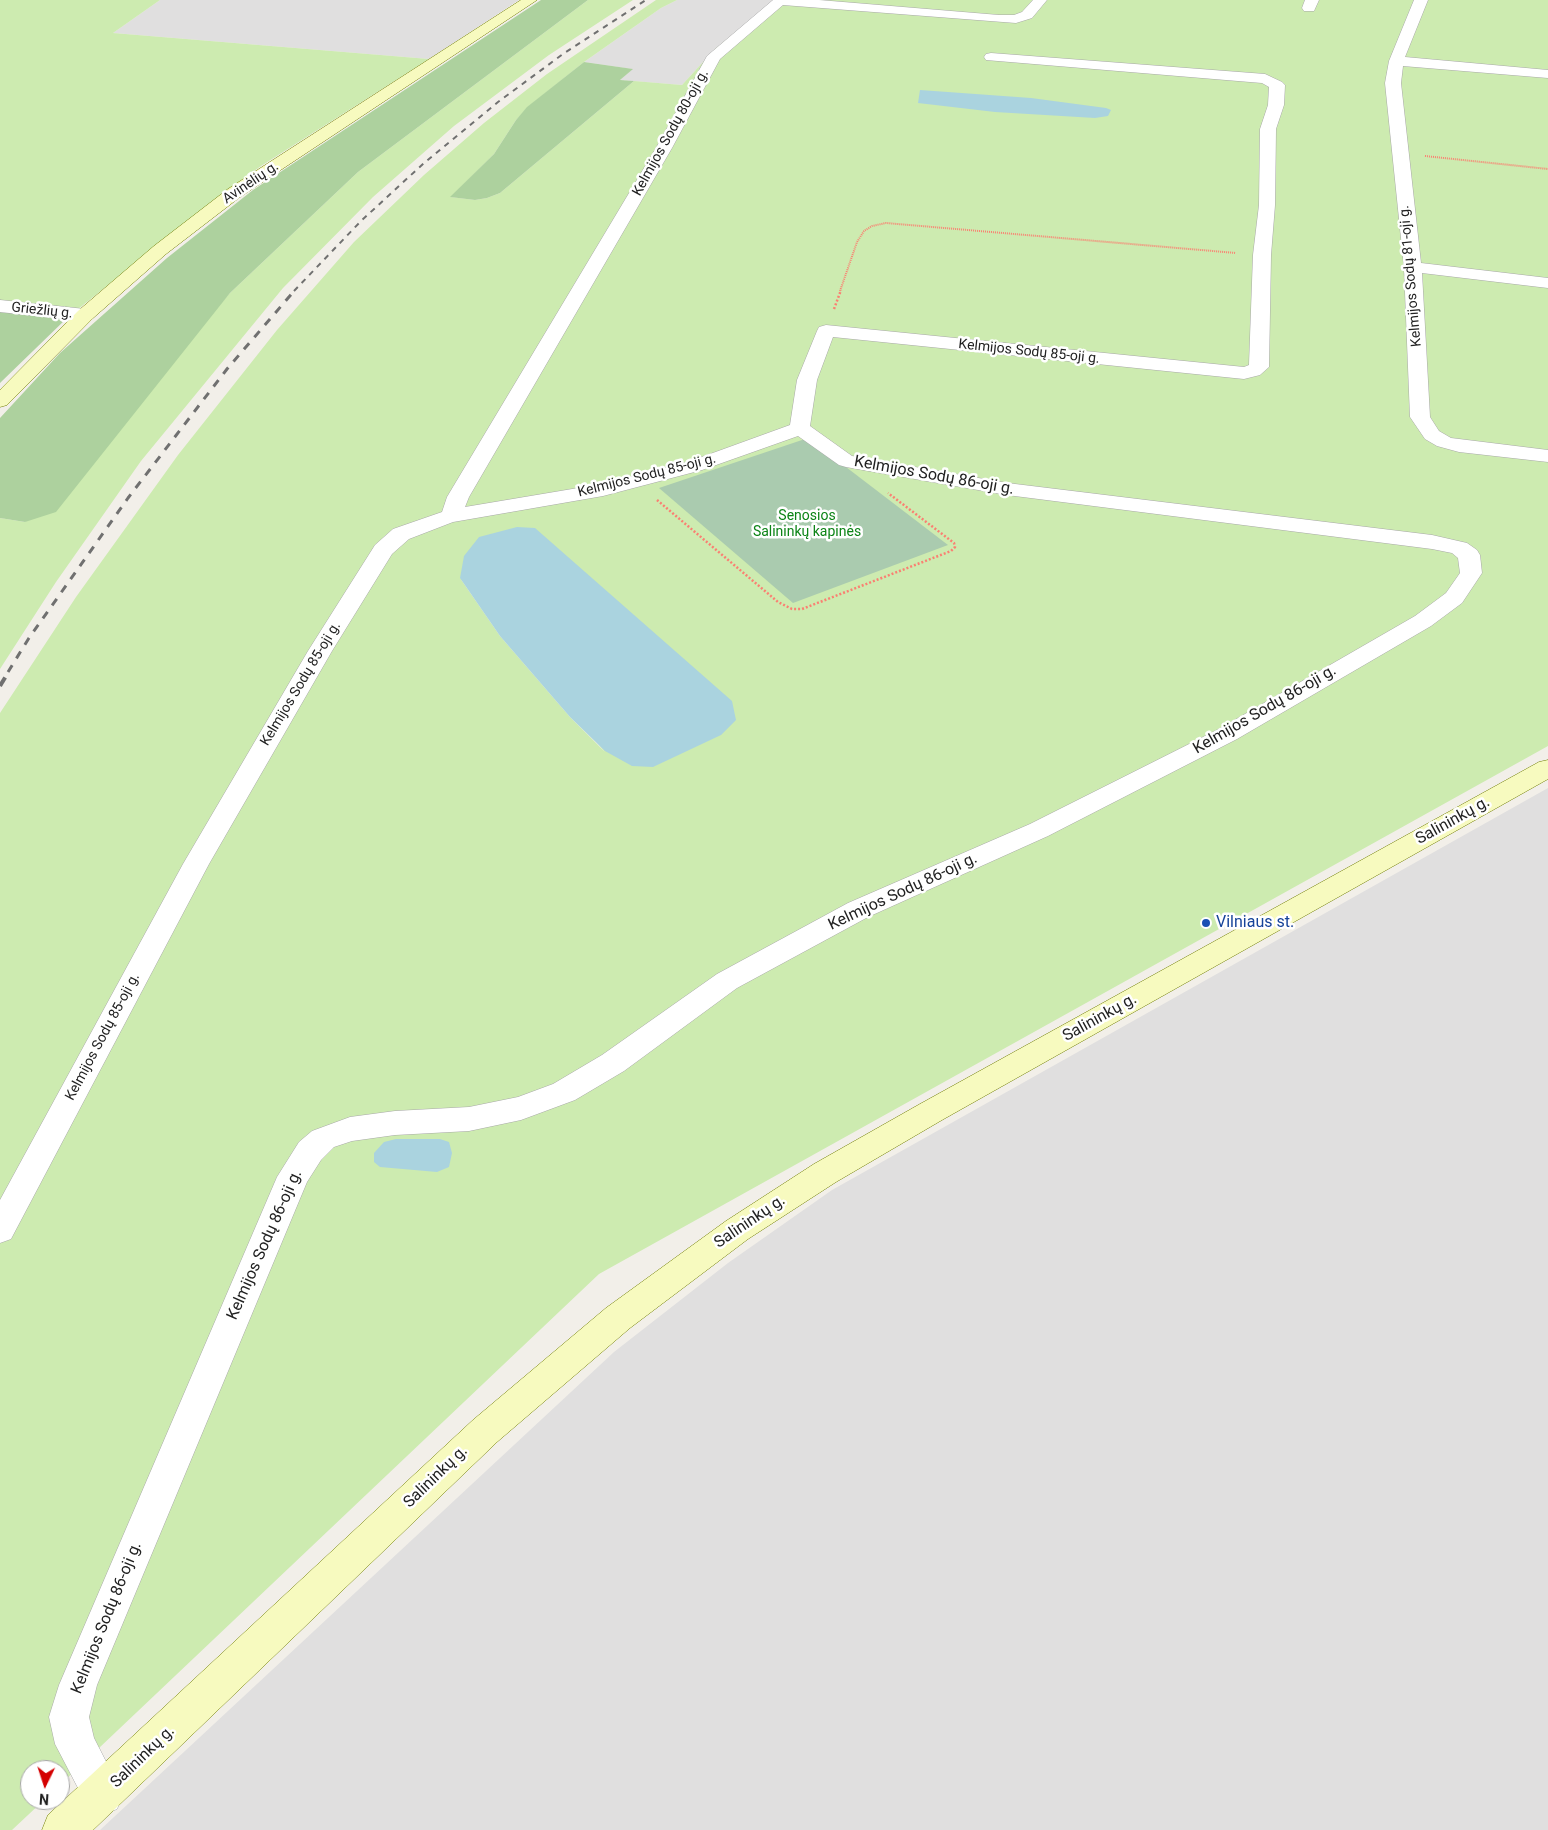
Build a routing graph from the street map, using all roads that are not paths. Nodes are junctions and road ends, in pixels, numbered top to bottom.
1 (530, 0) edge
2 (1040, 0) edge
3 (1421, 0) edge
4 (781, 1) edge
5 (991, 57) dead end
6 (1396, 61) junction
7 (1548, 74) edge
8 (1413, 267) junction
9 (1548, 283) edge
10 (0, 306) edge
11 (84, 315) junction
12 (0, 401) edge
13 (800, 428) junction
14 (1548, 456) edge
15 (451, 516) junction
16 (1548, 768) edge
17 (0, 1230) edge
18 (103, 1794) junction
19 (64, 1830) edge

1 - 11 main road, Avinėlių g.
2 - 4 street, Kelmijos Sodų 80-oji g.
3 - 6 street, Kelmijos Sodų 81-oji g.
4 - 15 street, Kelmijos Sodų 80-oji g.
5 - 13 street, Kelmijos Sodų 85-oji g.
6 - 7 street
6 - 8 street, Kelmijos Sodų 81-oji g.
8 - 9 street
8 - 14 street, Kelmijos Sodų 81-oji g.
10 - 11 street, Griežlių g.
11 - 12 main road, Avinėlių g.
13 - 15 street, Kelmijos Sodų 85-oji g.
13 - 18 street, Kelmijos Sodų 86-oji g.
15 - 17 street, Kelmijos Sodų 85-oji g.
16 - 18 main road, Salininkų g.
18 - 19 main road, Salininkų g.

